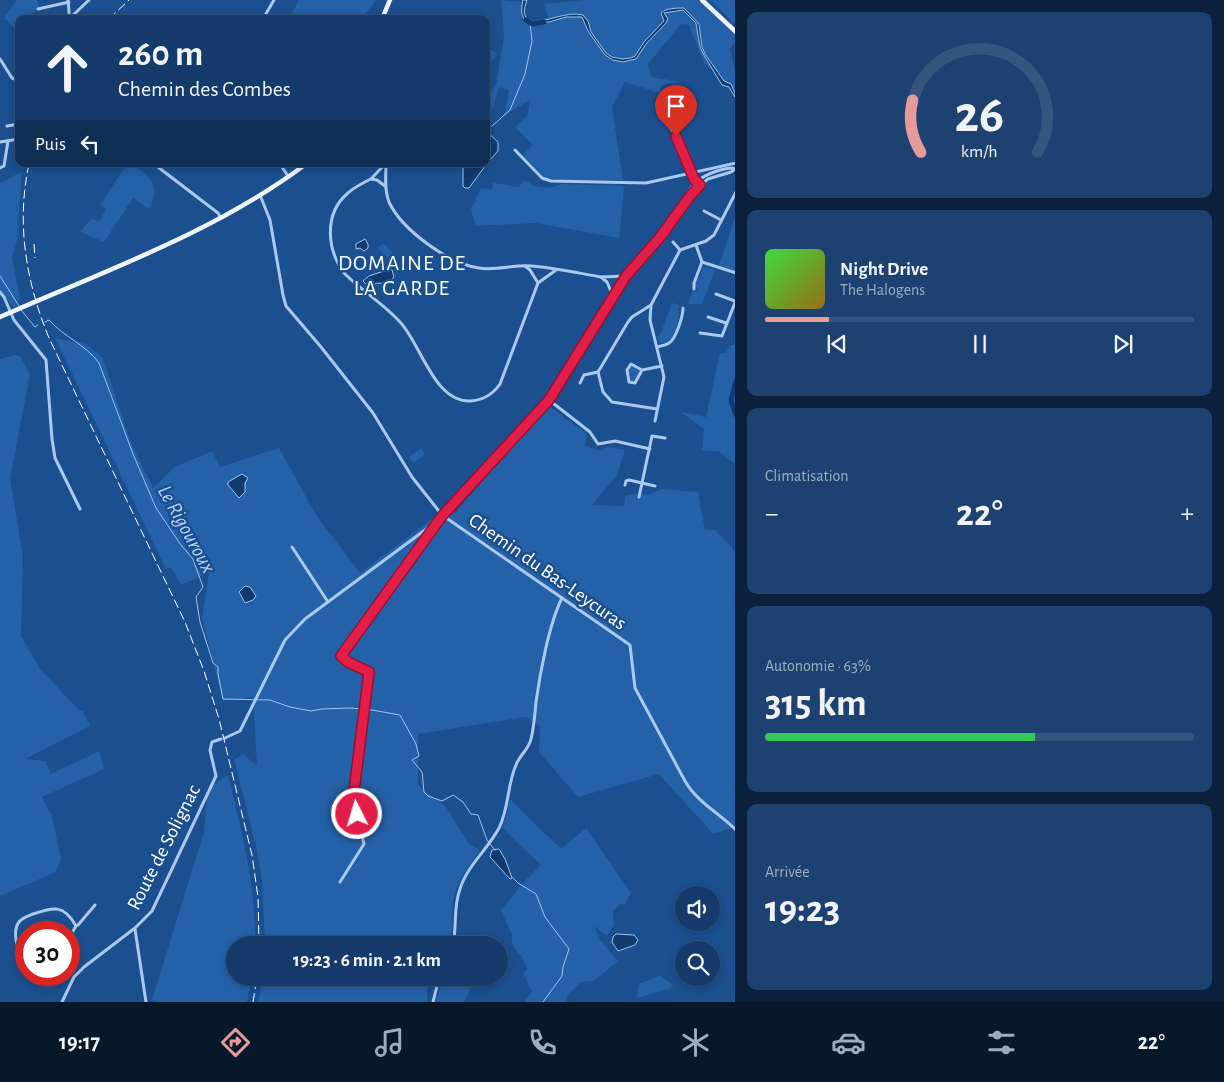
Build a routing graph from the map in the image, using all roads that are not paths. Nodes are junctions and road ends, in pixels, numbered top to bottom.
1 (90, 0) edge
2 (274, 0) edge
3 (390, 0) edge
4 (704, 0) edge
5 (68, 1) edge
6 (38, 9) dead end
7 (69, 15) edge
8 (73, 15) edge
9 (265, 15) edge
10 (384, 15) edge
11 (735, 29) edge
12 (735, 32) edge
13 (0, 59) edge
14 (15, 79) edge
15 (660, 116) dead end
16 (15, 125) edge
17 (8, 126) dead end
18 (15, 140) edge
19 (8, 141) junction
20 (0, 142) edge
21 (515, 150) dead end
22 (735, 163) edge
23 (158, 167) edge
24 (282, 167) edge
25 (302, 167) edge
26 (382, 167) edge
27 (385, 167) edge
28 (0, 168) edge
29 (735, 170) edge
30 (692, 173) junction
31 (288, 177) junction
32 (371, 179) junction
33 (696, 181) junction
34 (700, 185) junction
35 (385, 188) junction
36 (735, 192) edge
37 (260, 194) junction
38 (704, 211) dead end
39 (677, 213) junction
40 (222, 218) junction
41 (722, 220) junction
42 (673, 242) dead end
43 (696, 245) junction
44 (680, 250) junction
45 (702, 262) junction
46 (524, 266) junction
47 (556, 270) junction
48 (735, 273) edge
49 (626, 276) junction
50 (600, 277) junction
51 (538, 283) junction
52 (694, 289) dead end
53 (0, 292) edge
54 (716, 294) dead end
55 (613, 297) junction
56 (735, 301) edge
57 (652, 305) junction
58 (683, 308) dead end
59 (11, 312) junction
60 (0, 317) edge
61 (708, 317) dead end
62 (726, 323) junction
63 (700, 333) dead end
64 (657, 347) junction
65 (662, 366) junction
66 (642, 370) junction
67 (598, 372) junction
68 (580, 383) dead end
69 (549, 400) junction
70 (657, 410) junction
71 (655, 421) dead end
72 (665, 438) dead end
73 (650, 449) junction
74 (642, 483) junction
75 (625, 485) dead end
76 (655, 486) dead end
77 (640, 497) dead end
78 (80, 509) dead end
79 (442, 516) junction
80 (292, 547) dead end
81 (562, 598) junction
82 (328, 602) junction
83 (735, 830) edge
84 (340, 882) dead end
85 (95, 905) dead end
86 (20, 921) edge
87 (74, 921) edge
88 (80, 923) edge
89 (135, 928) junction
90 (455, 936) edge
91 (80, 971) edge
92 (70, 986) edge
93 (437, 986) edge
94 (62, 1002) edge
95 (146, 1002) edge
96 (433, 1002) edge

1 - 8 street
2 - 9 street
3 - 10 main road
4 - 11 main road
4 - 12 main road
5 - 6 street
5 - 7 street
13 - 14 street
15 - 30 street
16 - 17 street
18 - 19 street
19 - 20 street
19 - 28 street
21 - 30 street
22 - 30 street
23 - 40 street
24 - 31 street
25 - 31 main road
26 - 32 street
27 - 35 street
29 - 33 street
29 - 34 street
30 - 33 street
31 - 37 main road
32 - 35 street
32 - 51 street
33 - 34 street
33 - 39 street
34 - 39 street
35 - 46 street
36 - 41 street
37 - 40 main road
37 - 79 street, Chemin du Bas-Leycuras
38 - 41 street
39 - 49 street
40 - 59 main road
41 - 43 street
42 - 44 street
43 - 44 street
43 - 45 street
44 - 57 street
45 - 48 street
45 - 52 street
46 - 47 street
46 - 51 street
47 - 50 street
47 - 51 street
49 - 50 street
49 - 55 street
50 - 55 street
53 - 59 street
54 - 56 street
55 - 69 street
56 - 62 street
57 - 64 street
57 - 67 street
58 - 64 street
59 - 60 main road
59 - 78 street
61 - 62 street
62 - 63 street
64 - 65 street
65 - 66 street
65 - 70 street
66 - 66 street
67 - 68 street
67 - 70 street
69 - 73 street
69 - 79 street
70 - 71 street
72 - 73 street
73 - 74 street
74 - 75 street
74 - 76 street
74 - 77 street
79 - 81 street, Chemin du Bas-Leycuras
79 - 82 street
79 - 84 street
80 - 82 street
81 - 83 street, Chemin du Bas-Leycuras
81 - 90 street
82 - 89 street, Route de Solignac
85 - 88 street
86 - 87 street
89 - 91 street, Route de Solignac
89 - 95 street
92 - 94 street, Route de Solignac
93 - 96 street

